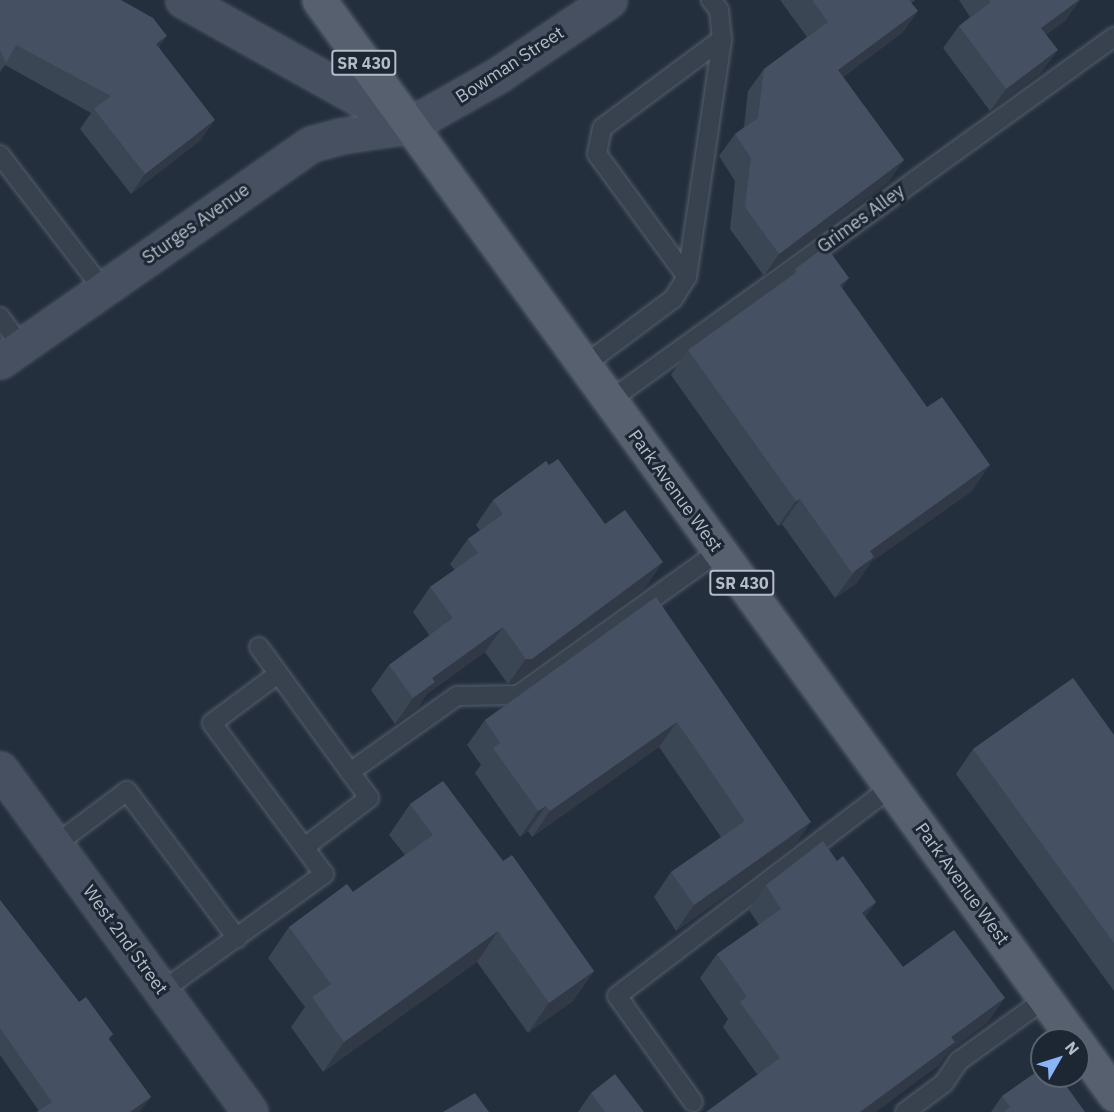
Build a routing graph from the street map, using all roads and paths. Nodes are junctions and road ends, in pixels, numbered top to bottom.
1 (183, 0) edge
2 (319, 0) edge
3 (609, 0) edge
4 (711, 0) edge
5 (1114, 37) edge
6 (722, 39) junction
7 (408, 126) junction
8 (0, 155) edge
9 (687, 277) junction
10 (103, 289) junction
11 (0, 317) edge
12 (11, 354) edge
13 (583, 366) junction
14 (609, 400) junction
15 (719, 551) junction
16 (259, 647) dead end
17 (278, 674) junction
18 (0, 769) edge
19 (350, 772) junction
20 (891, 788) junction
21 (55, 844) junction
22 (305, 847) junction
23 (237, 938) junction
24 (162, 991) junction
25 (1045, 999) junction
26 (1066, 1028) edge
27 (1090, 1059) edge
28 (1113, 1088) edge
29 (693, 1102) dead end
30 (250, 1112) edge
31 (905, 1112) edge

1 - 7 street
2 - 7 main road, Park Avenue West / SR 430
3 - 7 street, Bowman Street
4 - 6 lane
5 - 14 lane, Grimes Alley
6 - 9 lane
6 - 9 lane
7 - 10 street, Sturges Avenue
7 - 13 main road, Park Avenue West / SR 430
8 - 10 lane
9 - 13 lane
10 - 12 street, Sturges Avenue
11 - 12 lane
13 - 14 main road, Park Avenue West / SR 430
14 - 15 main road, Park Avenue West / SR 430
15 - 19 lane
15 - 20 main road, Park Avenue West / SR 430
16 - 17 lane
17 - 19 lane
17 - 22 lane
18 - 21 street, West 2nd Street
19 - 22 lane
20 - 25 main road, Park Avenue West / SR 430
20 - 29 lane
21 - 23 lane
21 - 24 street, West 2nd Street
22 - 23 lane
23 - 24 lane
24 - 30 street, West 2nd Street
25 - 26 main road, Park Avenue West / SR 430
25 - 31 lane
27 - 28 main road

